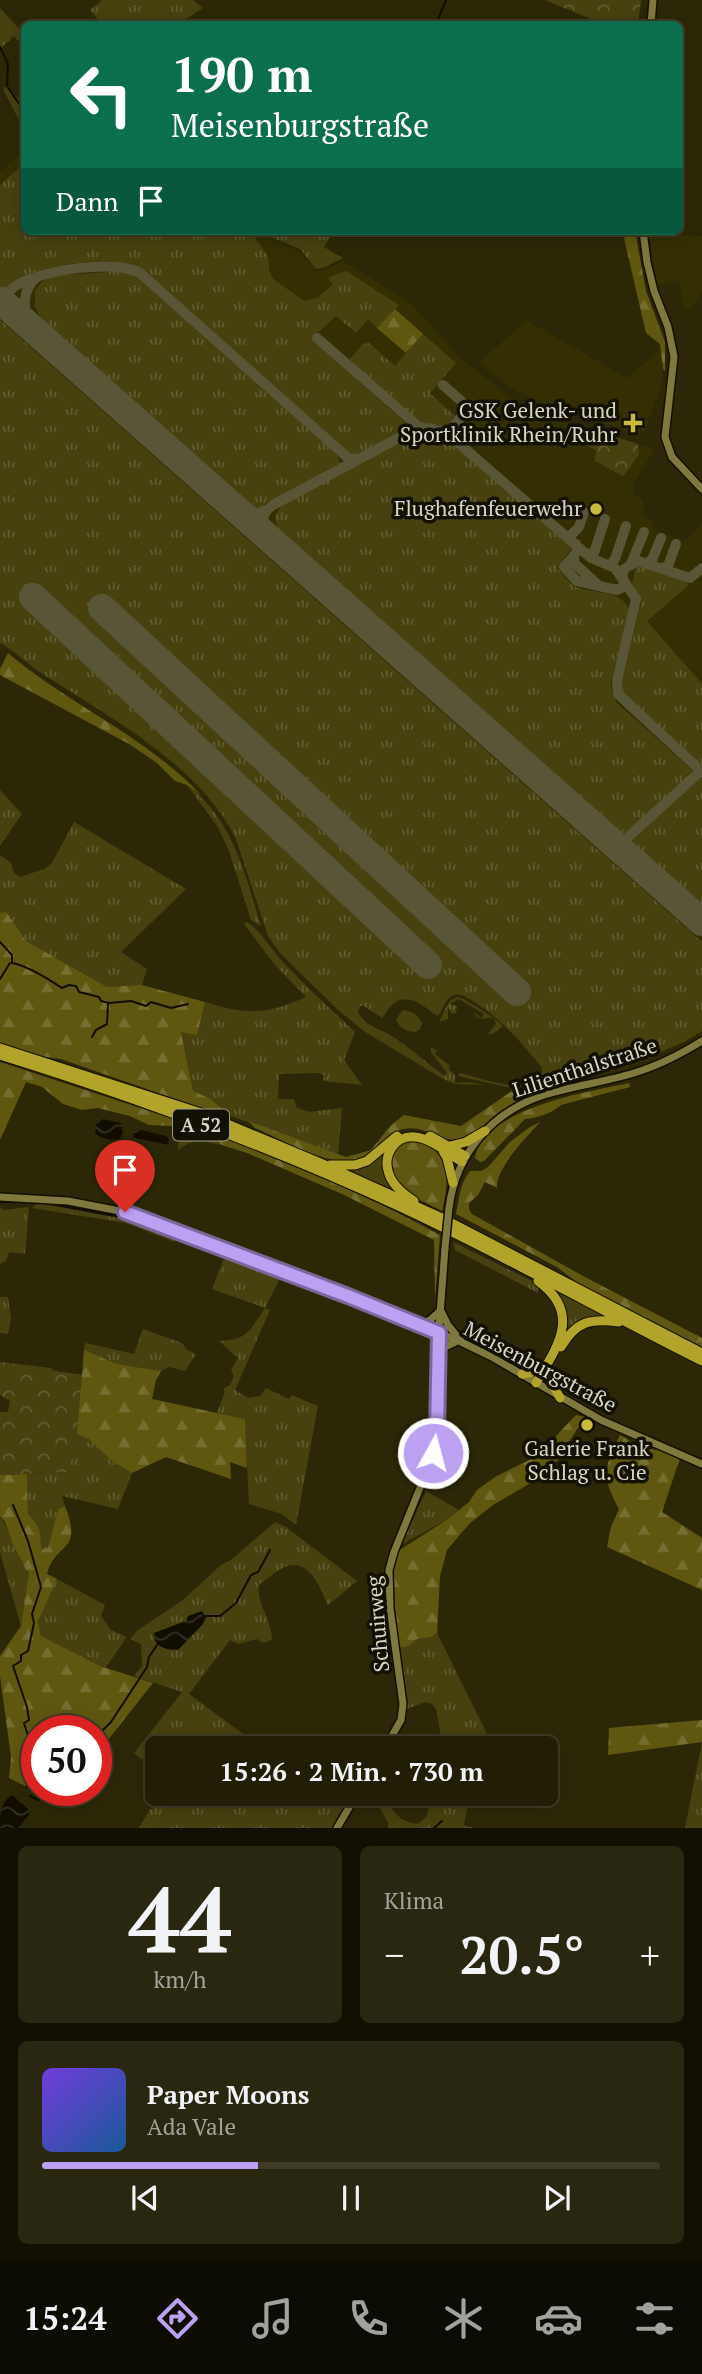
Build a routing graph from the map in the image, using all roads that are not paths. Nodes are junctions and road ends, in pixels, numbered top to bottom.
1 (653, 0) edge
2 (651, 21) edge
3 (644, 235) edge
4 (702, 489) edge
5 (702, 1041) edge
6 (0, 1048) edge
7 (0, 1055) edge
8 (485, 1130) junction
9 (446, 1148) junction
10 (464, 1159) junction
11 (325, 1165) junction
12 (453, 1183) junction
13 (0, 1197) edge
14 (440, 1217) junction
15 (514, 1264) junction
16 (440, 1310) junction
17 (625, 1322) junction
18 (420, 1324) junction
19 (439, 1333) junction
20 (459, 1341) junction
21 (702, 1353) edge
22 (437, 1354) junction
23 (702, 1361) edge
24 (547, 1368) junction
25 (522, 1374) junction
26 (538, 1384) junction
27 (560, 1398) junction
28 (702, 1464) edge
29 (392, 1736) edge
30 (350, 1806) edge
31 (337, 1828) edge

1 - 2 main road
3 - 4 main road
5 - 8 main road, Lilienthalstraße
6 - 11 highway, A 52
7 - 15 highway, A 52
8 - 9 highway
8 - 10 main road, Lilienthalstraße
9 - 10 highway
9 - 11 highway
9 - 12 highway
9 - 14 highway
10 - 12 main road, Lilienthalstraße
11 - 14 highway, A 52
12 - 16 main road, Lilienthalstraße, bridge
13 - 18 main road, Meisenburgstraße
14 - 21 highway, A 52
15 - 17 highway, A 52
15 - 24 highway
16 - 18 main road
16 - 19 main road, Lilienthalstraße
16 - 20 main road
17 - 23 highway, A 52
17 - 24 highway
18 - 19 main road, Meisenburgstraße
19 - 20 main road, Meisenburgstraße
19 - 22 main road, Schuirweg
20 - 22 main road
20 - 25 main road, Meisenburgstraße
22 - 29 main road, Schuirweg
24 - 25 highway
24 - 26 highway
24 - 27 highway
25 - 26 main road, Meisenburgstraße
26 - 27 main road, Meisenburgstraße
27 - 28 main road, Meisenburgstraße
30 - 31 main road

